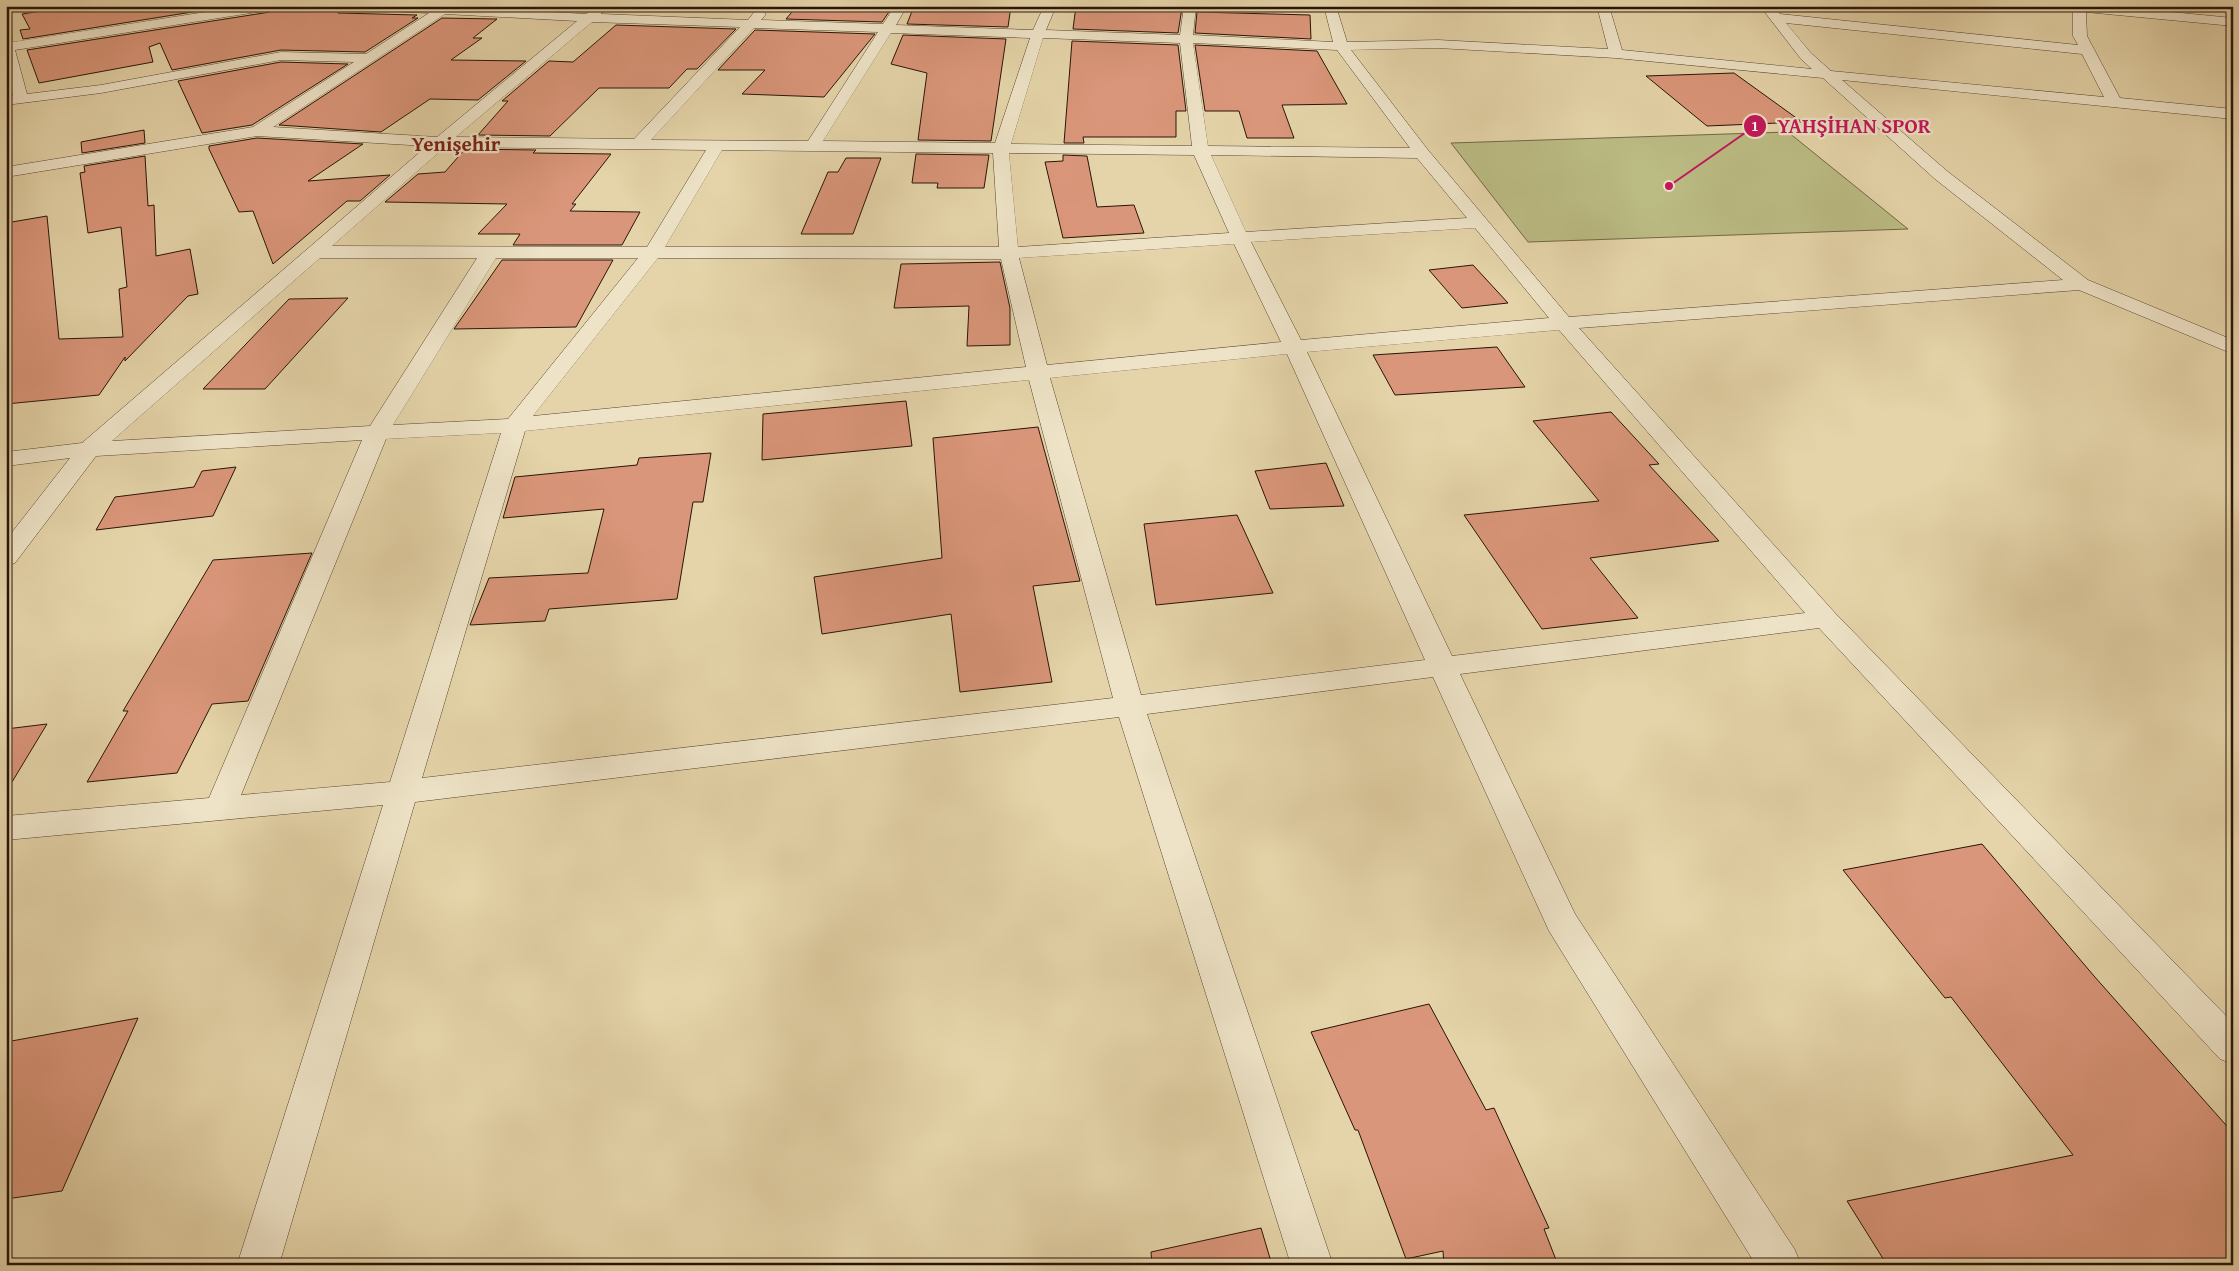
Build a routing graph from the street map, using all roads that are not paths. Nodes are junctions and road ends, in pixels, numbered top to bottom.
1 (270, 6) edge
2 (361, 6) edge
3 (767, 6) edge
4 (901, 6) edge
5 (1050, 6) edge
6 (1190, 6) edge
7 (1330, 6) edge
8 (1603, 6) edge
9 (1766, 6) edge
10 (2075, 7) edge
11 (446, 8) edge
12 (596, 12) edge
13 (1776, 18) junction
14 (2233, 22) edge
15 (752, 24) junction
16 (885, 28) junction
17 (1038, 34) junction
18 (1186, 39) junction
19 (7, 44) edge
20 (1341, 46) junction
21 (2087, 50) junction
22 (1616, 54) junction
23 (369, 58) junction
24 (1825, 73) junction
25 (21, 99) junction
26 (6, 101) edge
27 (2114, 102) junction
28 (2233, 114) edge
29 (256, 131) junction
30 (441, 142) junction
31 (638, 144) junction
32 (717, 145) junction
33 (812, 147) junction
34 (1001, 149) junction
35 (1201, 152) junction
36 (1422, 153) junction
37 (6, 172) edge
38 (1480, 222) junction
39 (1240, 238) junction
40 (314, 252) junction
41 (490, 252) junction
42 (653, 252) junction
43 (1008, 253) junction
44 (2081, 284) junction
45 (1564, 323) junction
46 (1294, 347) junction
47 (2233, 348) edge
48 (1038, 374) junction
49 (515, 425) junction
50 (377, 433) junction
51 (89, 449) junction
52 (6, 459) edge
53 (6, 558) edge
54 (1826, 619) junction
55 (1444, 667) junction
56 (1130, 706) junction
57 (402, 792) junction
58 (220, 809) junction
59 (6, 828) edge
60 (2233, 1048) edge
61 (258, 1265) edge
62 (1312, 1265) edge
63 (1780, 1265) edge

1 - 19 street
2 - 11 street
3 - 15 street
4 - 16 street
5 - 17 street
6 - 18 street
7 - 20 street
8 - 22 street
9 - 13 street
10 - 14 street
10 - 21 street
11 - 12 street
11 - 23 street
12 - 15 street
12 - 30 street
13 - 21 street
13 - 24 street
15 - 16 street
15 - 31 street
16 - 17 street
16 - 33 street
17 - 18 street
17 - 34 street
18 - 20 street
18 - 35 street
19 - 25 street
20 - 22 street
20 - 36 street
21 - 27 street
22 - 24 street
23 - 25 street
23 - 29 street
24 - 27 street
24 - 44 street
25 - 26 street
27 - 28 street
29 - 30 street
29 - 37 street
30 - 31 street
30 - 40 street
31 - 32 street
32 - 33 street
32 - 42 street
33 - 34 street
34 - 35 street
34 - 43 street
35 - 36 street
35 - 39 street
36 - 38 street
38 - 39 street
38 - 45 street
39 - 43 street
39 - 46 street
40 - 41 street
40 - 51 street
41 - 42 street
41 - 50 street
42 - 43 street
42 - 49 street
43 - 48 street
44 - 45 street
44 - 47 street
45 - 46 street
45 - 54 street
46 - 48 street
46 - 55 street
48 - 49 street
48 - 56 street
49 - 50 street
49 - 57 street
50 - 51 street
50 - 58 street
51 - 52 street
51 - 53 street
54 - 55 street
54 - 60 street
55 - 56 street
55 - 63 street
56 - 57 street
56 - 62 street
57 - 58 street
57 - 61 street
58 - 59 street

